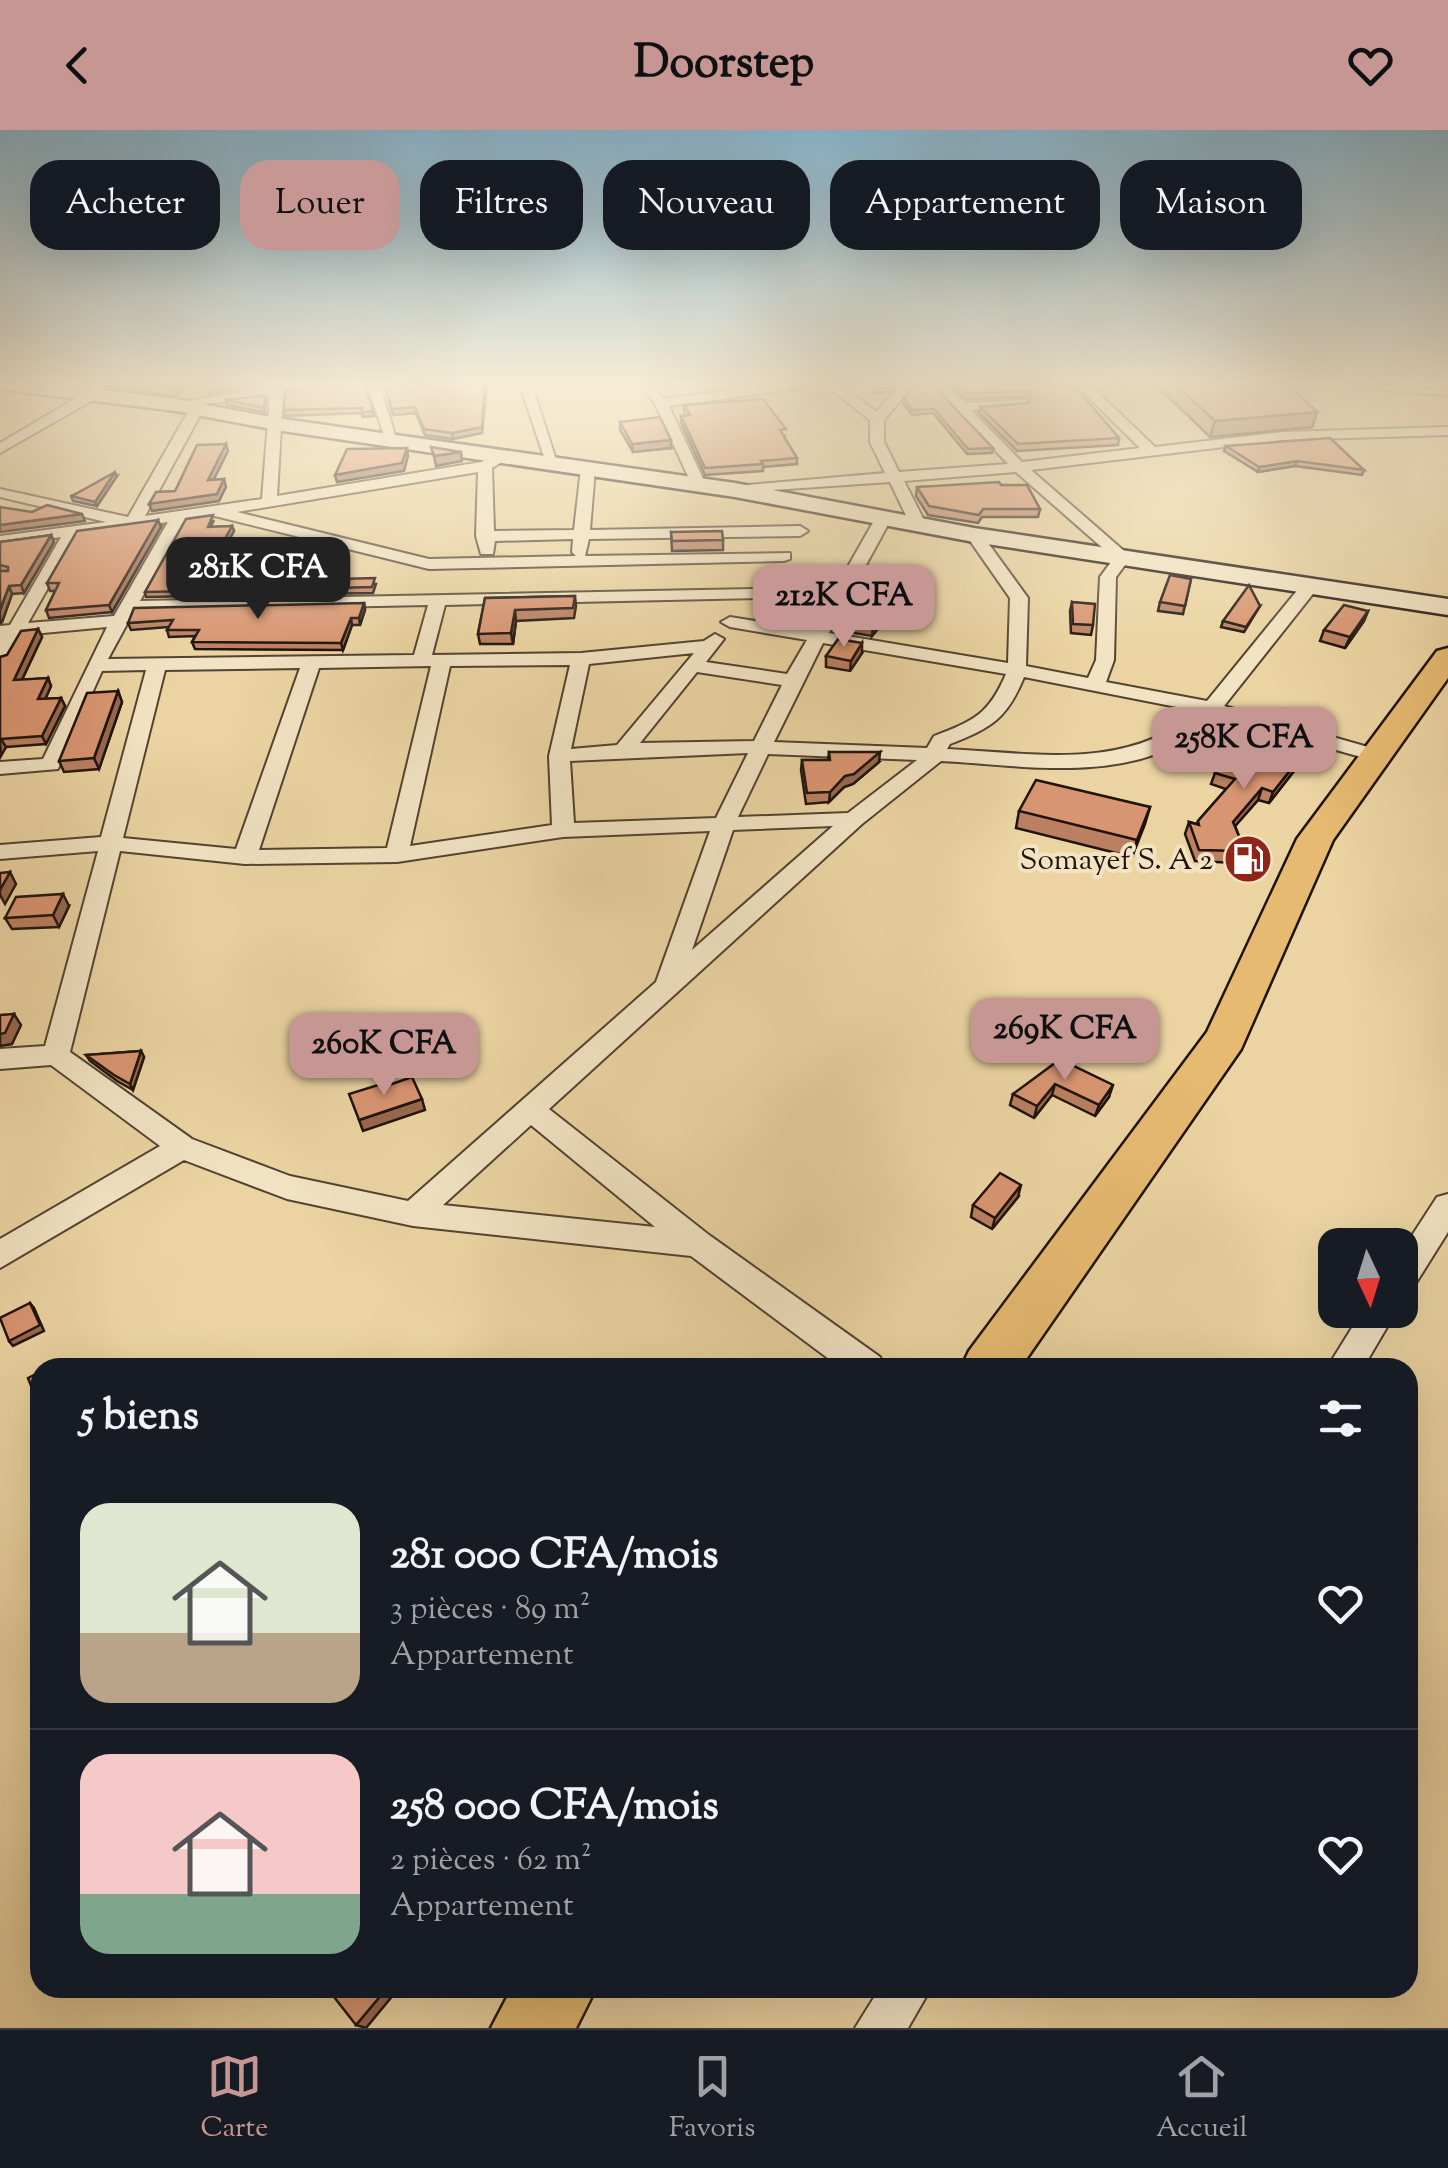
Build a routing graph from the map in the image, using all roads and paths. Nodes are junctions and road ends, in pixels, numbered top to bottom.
1 (157, 471) edge
2 (272, 471) edge
3 (442, 471) edge
4 (494, 471) edge
5 (588, 471) edge
6 (599, 471) edge
7 (692, 471) edge
8 (890, 471) edge
9 (963, 471) edge
10 (1024, 471) edge
11 (892, 475) junction
12 (699, 485) junction
13 (734, 490) junction
14 (0, 493) edge
15 (269, 502) junction
16 (816, 507) junction
17 (215, 511) junction
18 (179, 516) junction
19 (883, 519) junction
20 (133, 523) junction
21 (919, 526) junction
22 (800, 531) junction
23 (72, 532) junction
24 (579, 535) junction
25 (974, 535) junction
26 (484, 536) junction
27 (0, 541) edge
28 (784, 556) junction
29 (1124, 557) junction
30 (580, 560) junction
31 (490, 562) junction
32 (1310, 586) junction
33 (753, 594) junction
34 (438, 599) junction
35 (1448, 606) edge
36 (124, 613) junction
37 (730, 622) junction
38 (8, 631) edge
39 (815, 638) junction
40 (709, 646) junction
41 (0, 657) edge
42 (1448, 657) edge
43 (581, 659) junction
44 (432, 660) junction
45 (312, 664) junction
46 (95, 665) junction
47 (158, 665) junction
48 (693, 666) junction
49 (1017, 670) junction
50 (792, 681) junction
51 (1096, 685) junction
52 (1210, 708) junction
53 (624, 748) junction
54 (760, 748) junction
55 (559, 756) junction
56 (934, 756) junction
57 (1375, 756) junction
58 (0, 768) edge
59 (854, 819) junction
60 (724, 822) junction
61 (563, 830) junction
62 (110, 843) junction
63 (0, 852) edge
64 (397, 855) junction
65 (245, 858) junction
66 (665, 992) junction
67 (56, 1055) junction
68 (0, 1059) edge
69 (530, 1109) junction
70 (182, 1147) junction
71 (1448, 1206) edge
72 (413, 1214) junction
73 (698, 1244) junction
74 (1418, 1252) edge
75 (0, 1255) edge
76 (1370, 1328) edge
77 (854, 1358) edge
78 (995, 1358) edge
79 (1350, 1358) edge
80 (551, 1998) edge
81 (900, 1998) edge
82 (530, 2028) edge
83 (878, 2028) edge

1 - 20 street
2 - 15 street
3 - 15 street
4 - 26 street
5 - 24 street
6 - 12 street
7 - 12 street
8 - 11 street
9 - 11 street
10 - 29 street
11 - 13 street
11 - 21 street
12 - 13 street
13 - 16 street
14 - 20 street
15 - 17 street
16 - 19 street
16 - 22 street
17 - 18 street
17 - 31 street
18 - 20 street
18 - 36 street
19 - 21 street
19 - 39 street
20 - 23 street
21 - 25 street
22 - 24 street
22 - 28 street
23 - 27 street
23 - 38 street
24 - 26 street
24 - 30 street
25 - 29 street
25 - 49 street
26 - 31 street
28 - 30 street
28 - 33 street
29 - 32 street
29 - 51 street
30 - 31 street
32 - 35 street
32 - 52 street
33 - 34 street
33 - 37 street
34 - 36 street
34 - 44 street
36 - 38 street
36 - 46 street
37 - 39 street
37 - 40 street
38 - 41 street
39 - 49 street
39 - 50 street
40 - 43 street
40 - 48 street
42 - 57 main road
43 - 44 street
43 - 55 street
44 - 45 street
44 - 64 street
45 - 47 street
45 - 65 street
46 - 47 street
46 - 58 street
47 - 62 street
48 - 50 street
48 - 53 street
49 - 51 street
49 - 56 street
50 - 54 street
51 - 52 street
52 - 56 street
52 - 57 street
53 - 54 street
53 - 55 street
54 - 56 street
54 - 60 street
55 - 61 street
56 - 59 street
57 - 78 main road
59 - 60 street
59 - 66 street
60 - 61 street
60 - 66 street
61 - 64 street
62 - 63 street
62 - 65 street
62 - 67 street
64 - 65 street
66 - 69 street
67 - 68 street
67 - 70 street
69 - 72 street
69 - 73 street
70 - 72 street
70 - 75 street
71 - 74 street
72 - 73 street
73 - 77 street
76 - 79 street
80 - 82 main road
81 - 83 street

